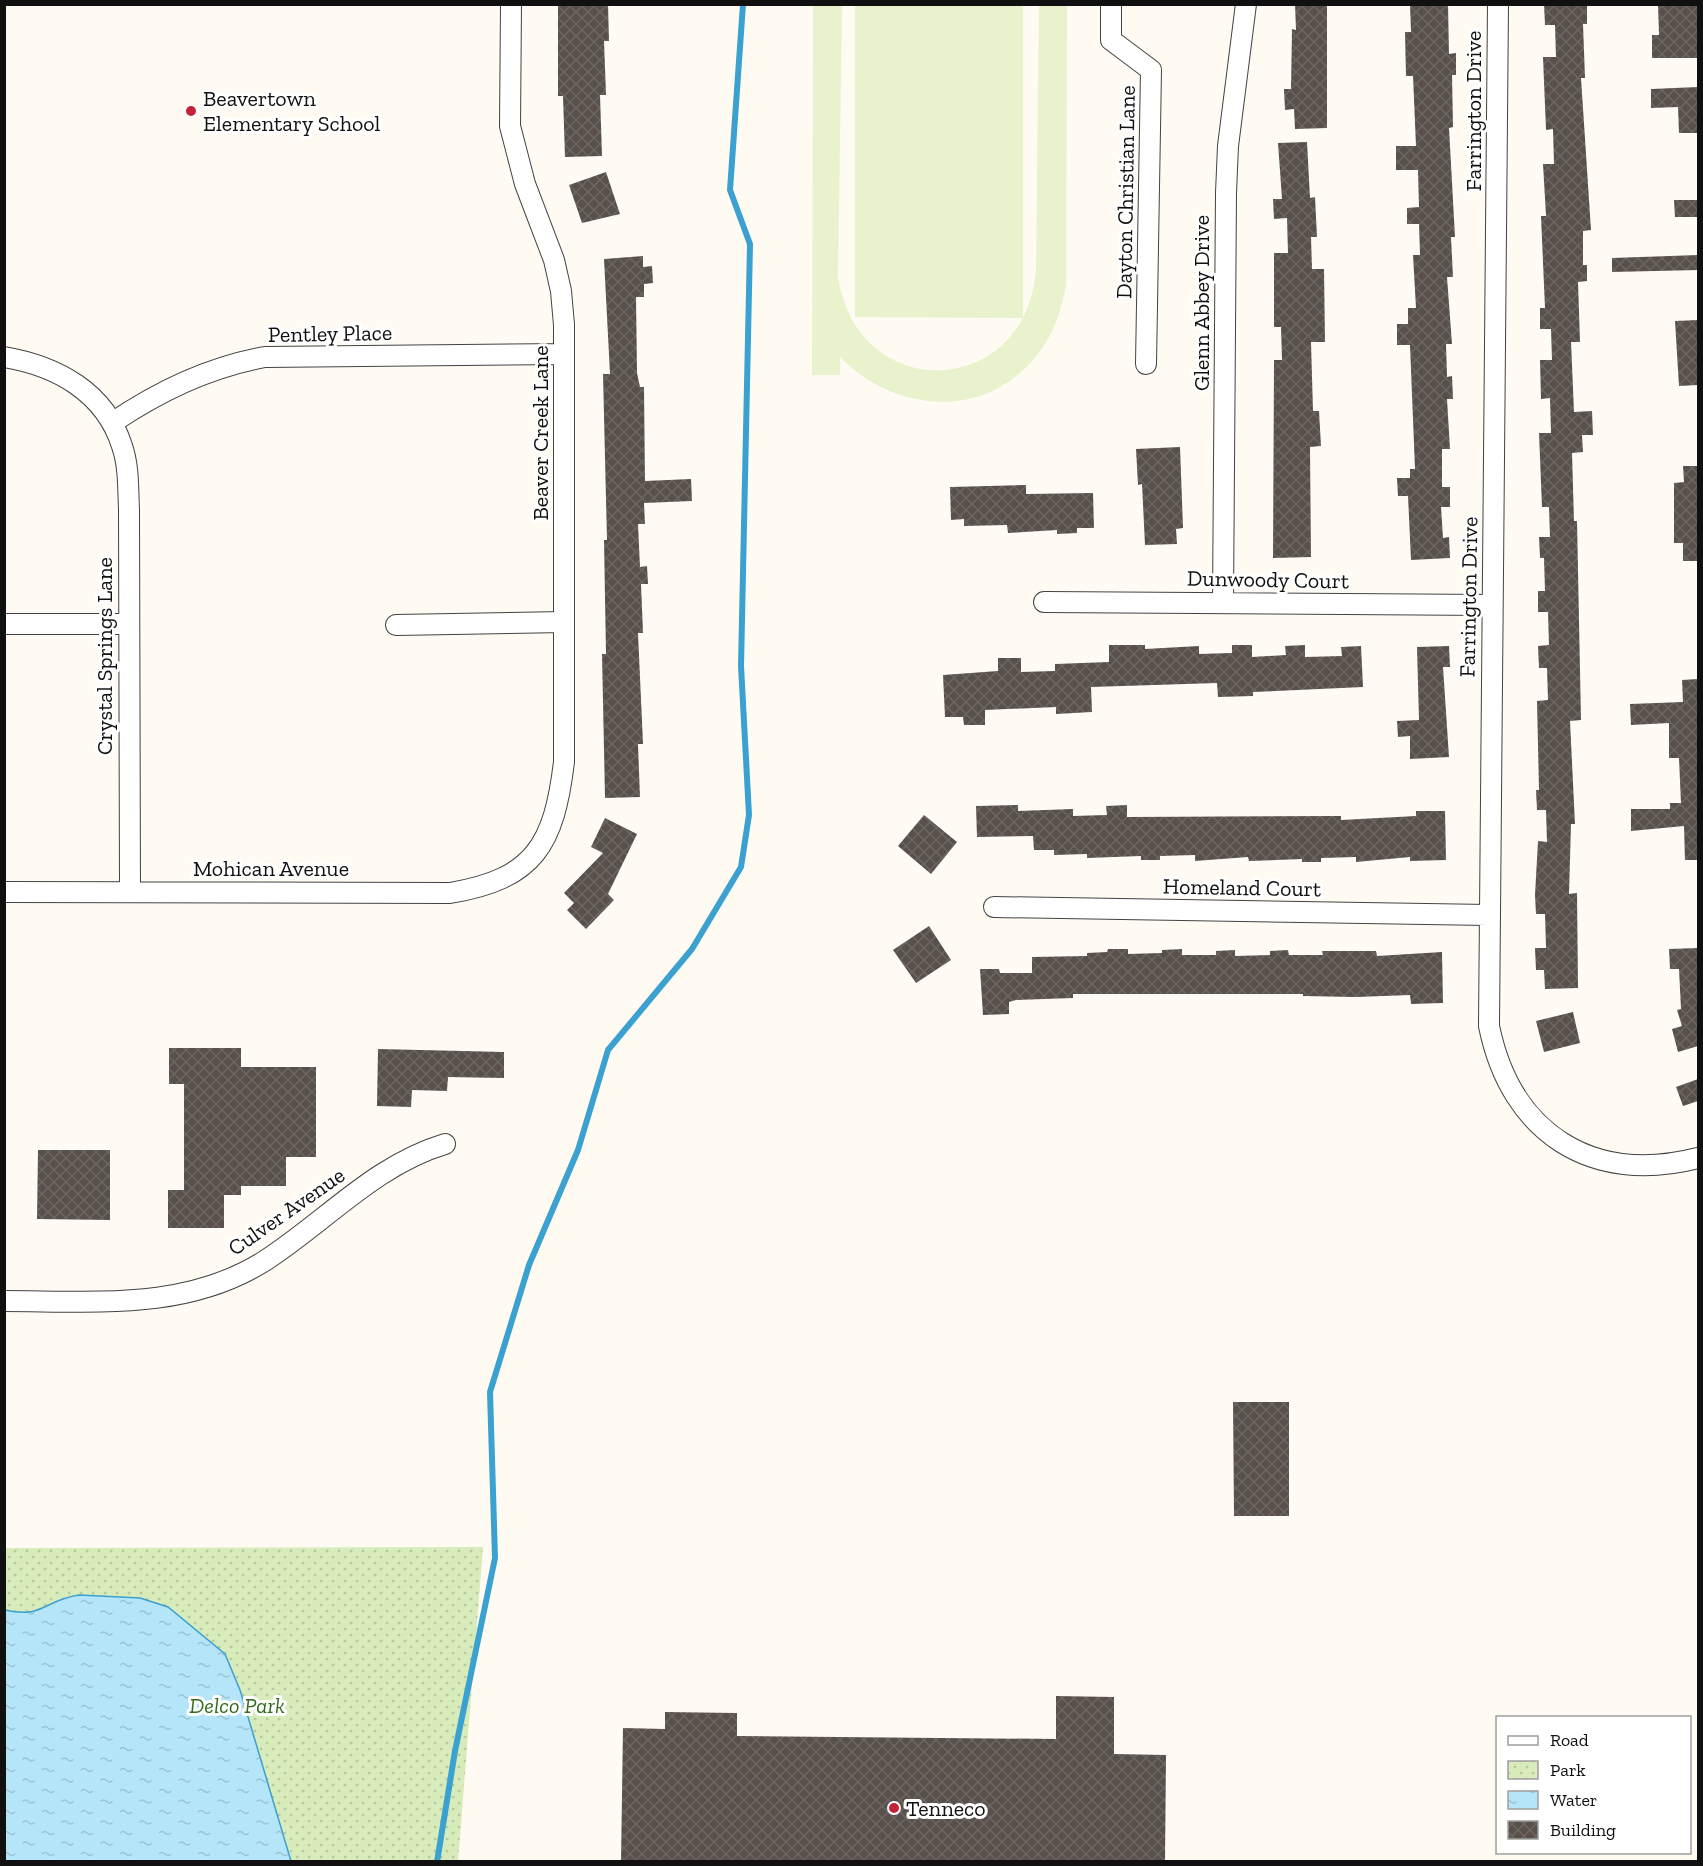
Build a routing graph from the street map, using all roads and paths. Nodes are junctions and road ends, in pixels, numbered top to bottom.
1 (511, 4) edge
2 (1111, 4) edge
3 (1246, 4) edge
4 (1498, 4) edge
5 (564, 354) junction
6 (4, 357) edge
7 (1146, 364) dead end
8 (112, 423) junction
9 (1044, 602) dead end
10 (1223, 602) junction
11 (1491, 605) junction
12 (564, 622) junction
13 (4, 624) edge
14 (127, 624) junction
15 (396, 626) dead end
16 (529, 861) joint
17 (4, 892) edge
18 (130, 892) junction
19 (994, 907) dead end
20 (1488, 915) junction
21 (445, 1144) dead end
22 (1698, 1158) edge
23 (4, 1301) edge

1 - 5 street, Beaver Creek Lane
2 - 7 street, Dayton Christian Lane
3 - 10 street, Glenn Abbey Drive
4 - 11 street, Farrington Drive
5 - 8 street, Pentley Place
5 - 12 street, Beaver Creek Lane
6 - 8 street, Crystal Springs Lane
8 - 14 street, Crystal Springs Lane
9 - 10 street, Dunwoody Court
10 - 11 street, Dunwoody Court
11 - 20 street, Farrington Drive
12 - 15 street
12 - 16 street, Beaver Creek Lane
13 - 14 street
14 - 18 street, Crystal Springs Lane
16 - 18 street, Mohican Avenue
17 - 18 street, Mohican Avenue
19 - 20 street, Homeland Court
20 - 22 street, Farrington Drive
21 - 23 street, Culver Avenue

